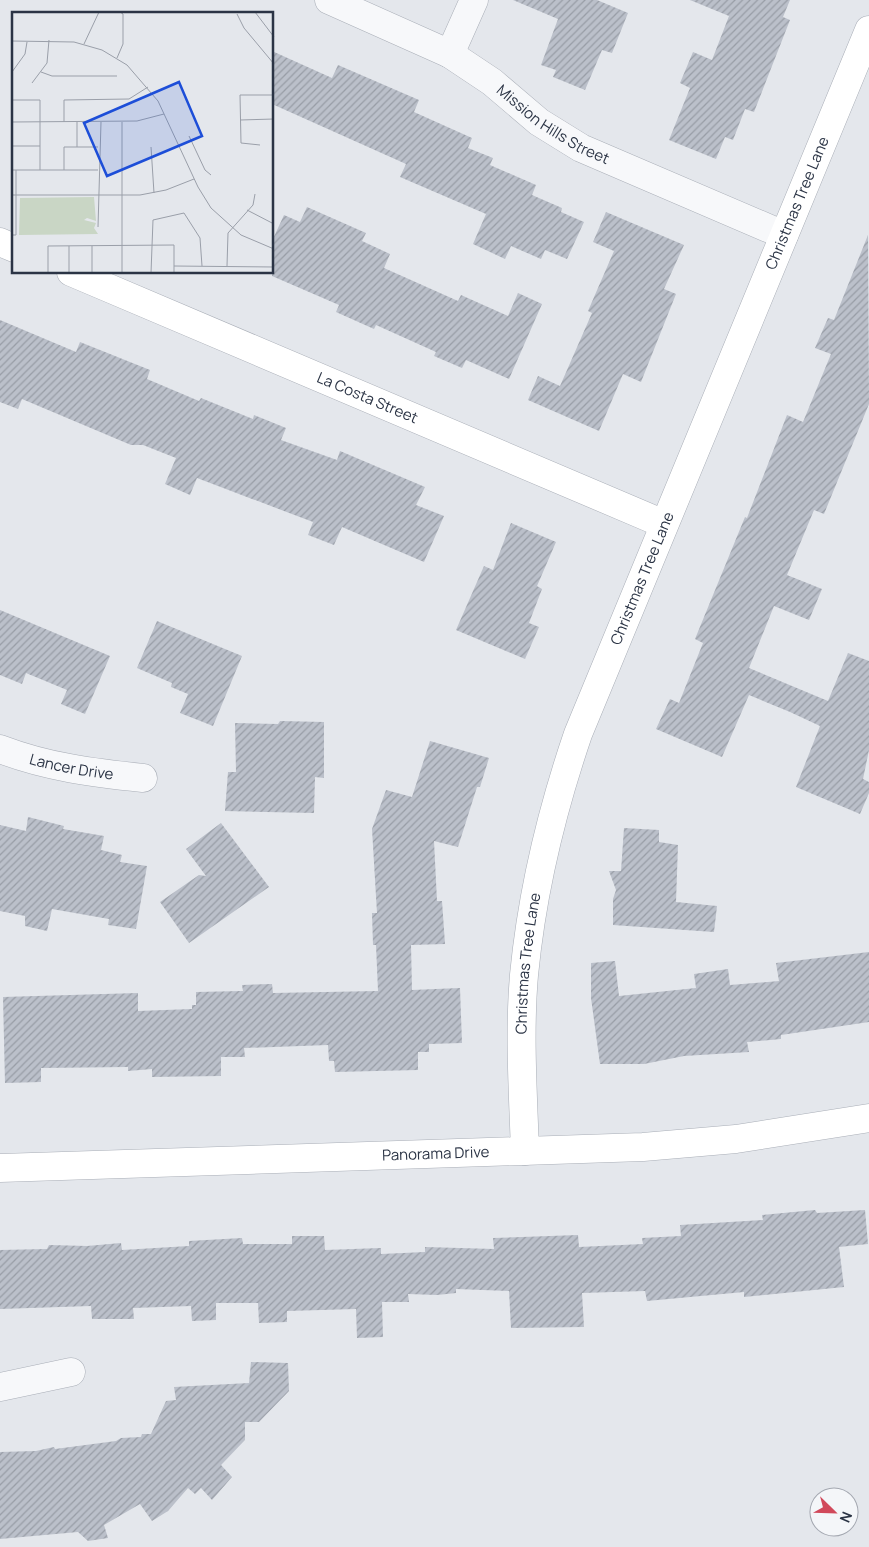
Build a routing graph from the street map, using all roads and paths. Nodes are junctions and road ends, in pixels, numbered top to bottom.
1 (329, 0) edge
2 (474, 0) edge
3 (869, 30) edge
4 (450, 54) junction
5 (784, 235) junction
6 (0, 242) edge
7 (12, 247) edge
8 (76, 274) edge
9 (664, 524) junction
10 (0, 750) edge
11 (143, 778) dead end
12 (869, 1118) edge
13 (525, 1151) junction
14 (0, 1168) edge
15 (71, 1372) dead end
16 (0, 1387) edge

1 - 4 street, Mission Hills Street
2 - 4 street
3 - 5 street, Christmas Tree Lane
4 - 5 street, Mission Hills Street
5 - 9 street, Christmas Tree Lane
6 - 7 street
8 - 9 street, La Costa Street
9 - 13 street, Christmas Tree Lane
10 - 11 street, Lancer Drive
12 - 13 street, Panorama Drive
13 - 14 street, Panorama Drive
15 - 16 street

